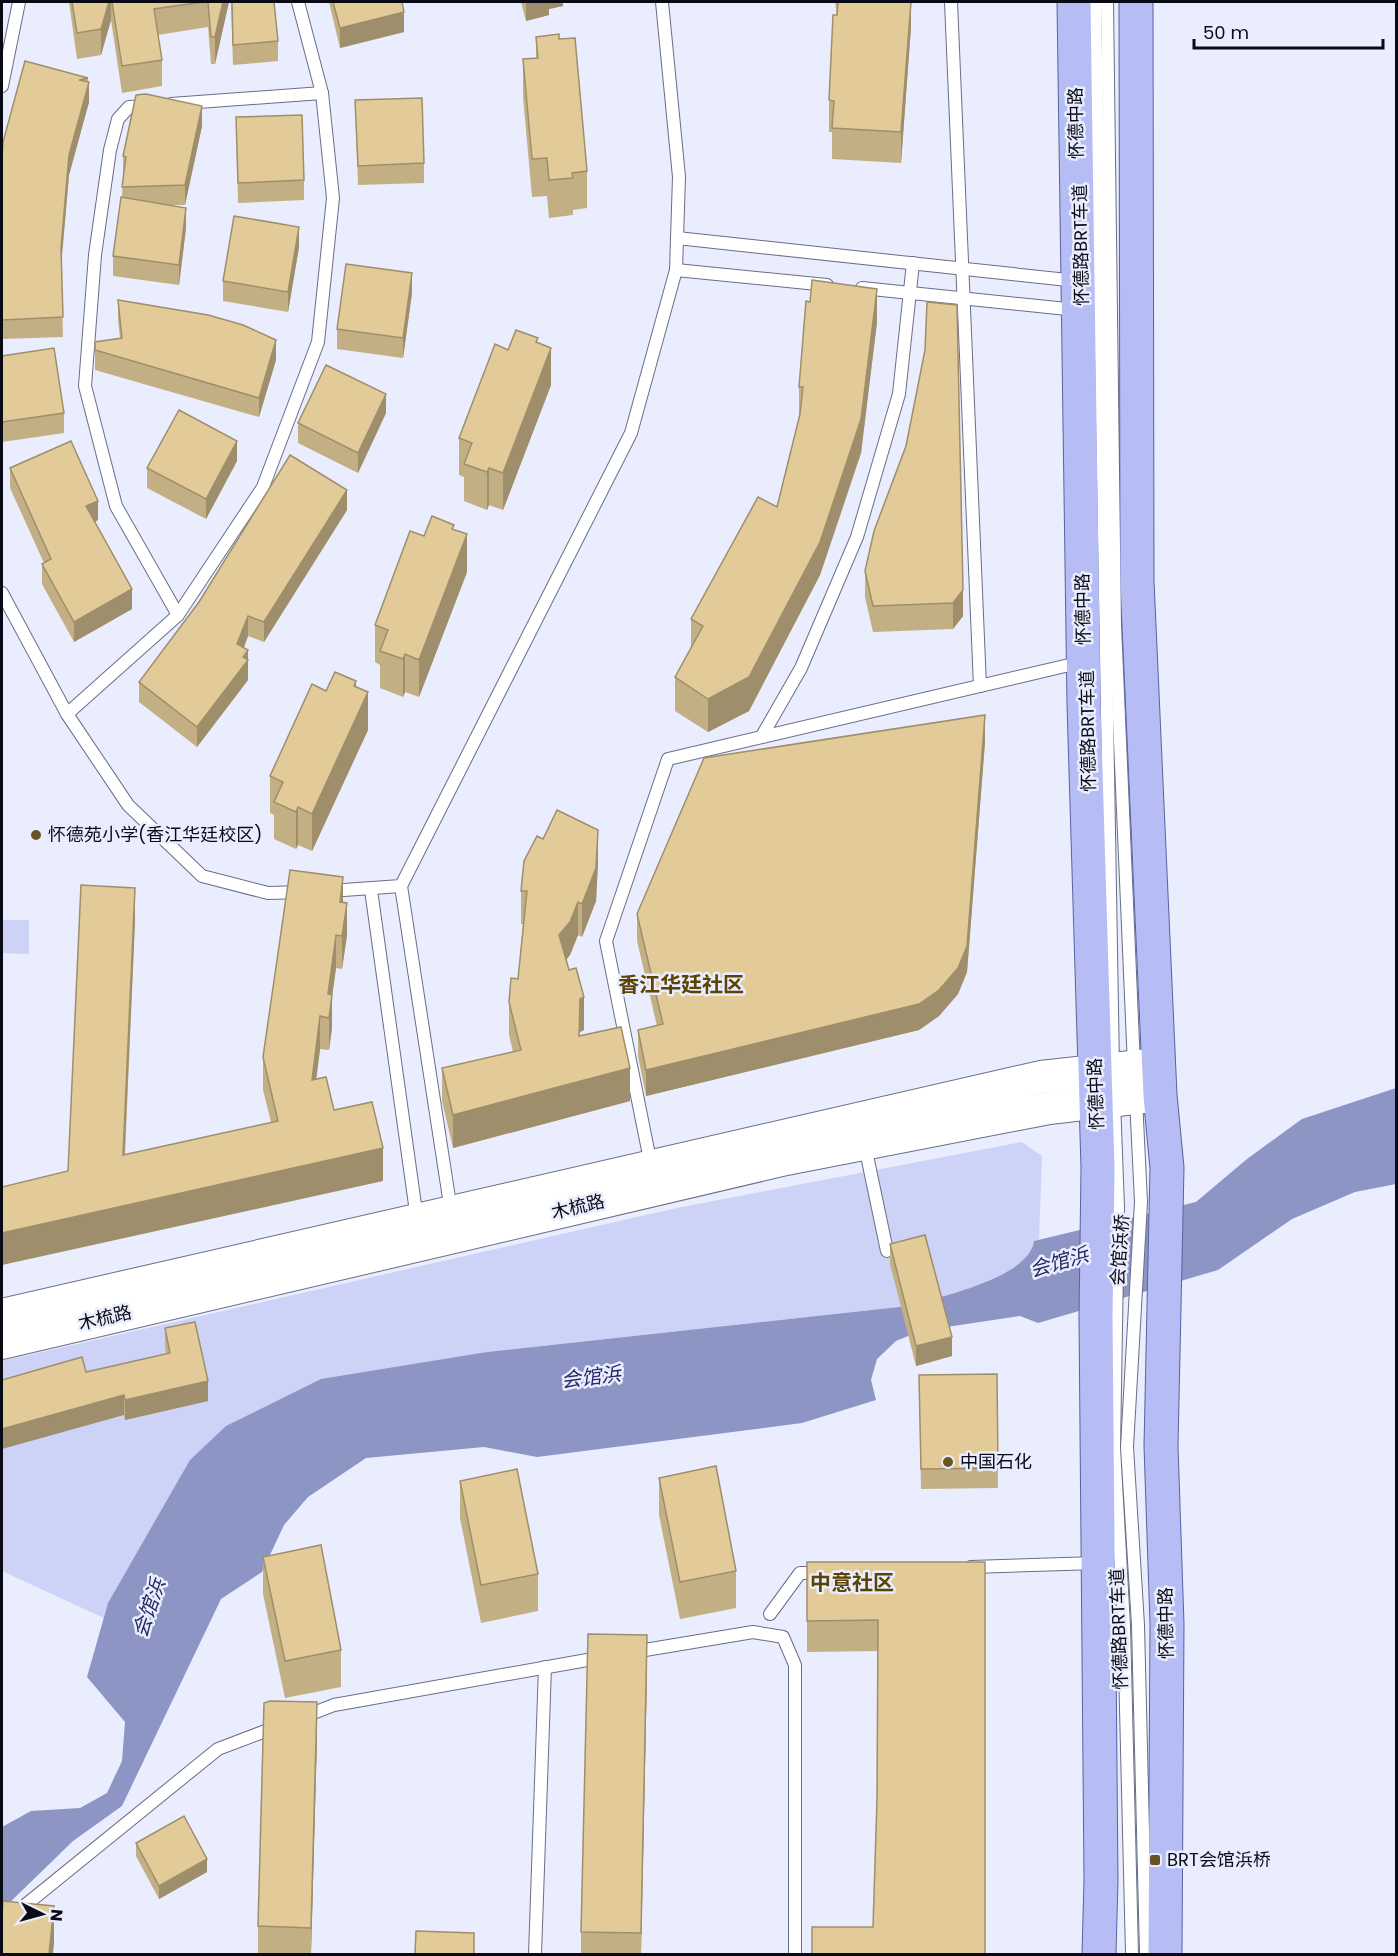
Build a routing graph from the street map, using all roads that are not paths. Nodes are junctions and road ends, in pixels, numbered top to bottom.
1 (19, 2) edge
2 (298, 2) edge
3 (662, 2) edge
4 (951, 2) edge
5 (1074, 2) edge
6 (1095, 2) edge
7 (1107, 2) edge
8 (1136, 2) edge
9 (2, 86) edge
10 (322, 93) junction
11 (677, 238) junction
12 (913, 263) junction
13 (962, 269) junction
14 (676, 270) junction
15 (910, 293) junction
16 (1078, 296) junction
17 (963, 298) junction
18 (2, 593) edge
19 (178, 615) junction
20 (1083, 661) junction
21 (980, 686) junction
22 (67, 714) junction
23 (762, 736) junction
24 (401, 886) junction
25 (371, 890) junction
26 (1125, 1083) junction
27 (864, 1144) junction
28 (652, 1167) junction
29 (451, 1212) junction
30 (417, 1220) junction
31 (887, 1251) dead end
32 (1150, 1297) junction
33 (1106, 1313) junction
34 (2, 1315) edge
35 (2, 1343) edge
36 (1098, 1562) junction
37 (955, 1568) edge
38 (836, 1572) edge
39 (770, 1614) dead end
40 (545, 1667) junction
41 (2, 1924) edge
42 (535, 1954) edge
43 (795, 1954) edge
44 (1099, 1954) edge
45 (1132, 1954) edge
46 (1146, 1954) edge
47 (1165, 1954) edge

1 - 9 lane
2 - 10 lane
3 - 11 lane
4 - 13 lane
5 - 16 main road, 怀德中路
6 - 26 lane, 怀德路BRT车道
7 - 26 lane, 怀德路BRT车道
8 - 26 main road, 怀德中路
10 - 19 lane
10 - 19 lane
11 - 12 lane
11 - 14 lane
12 - 13 lane
12 - 15 lane
13 - 16 lane
13 - 17 lane
14 - 15 lane
14 - 24 lane
15 - 17 lane
15 - 23 lane
16 - 17 lane
16 - 20 main road, 怀德中路
17 - 21 lane
18 - 22 lane
19 - 22 lane
20 - 21 lane
20 - 26 main road, 怀德中路
21 - 23 lane
22 - 25 lane
23 - 28 lane
24 - 25 lane
24 - 29 lane
25 - 30 lane
26 - 27 street, 木梳路
26 - 28 street, 木梳路
26 - 32 main road, 怀德中路
26 - 33 main road, 怀德中路
27 - 31 lane
27 - 35 street, 木梳路
28 - 29 street, 木梳路
29 - 30 street, 木梳路
30 - 34 street, 木梳路
32 - 46 lane, 怀德路BRT车道
32 - 47 main road, 怀德中路
33 - 36 main road
33 - 45 lane, 怀德路BRT车道
36 - 37 lane
36 - 44 main road
38 - 39 lane
40 - 41 lane
40 - 42 lane
40 - 43 lane

